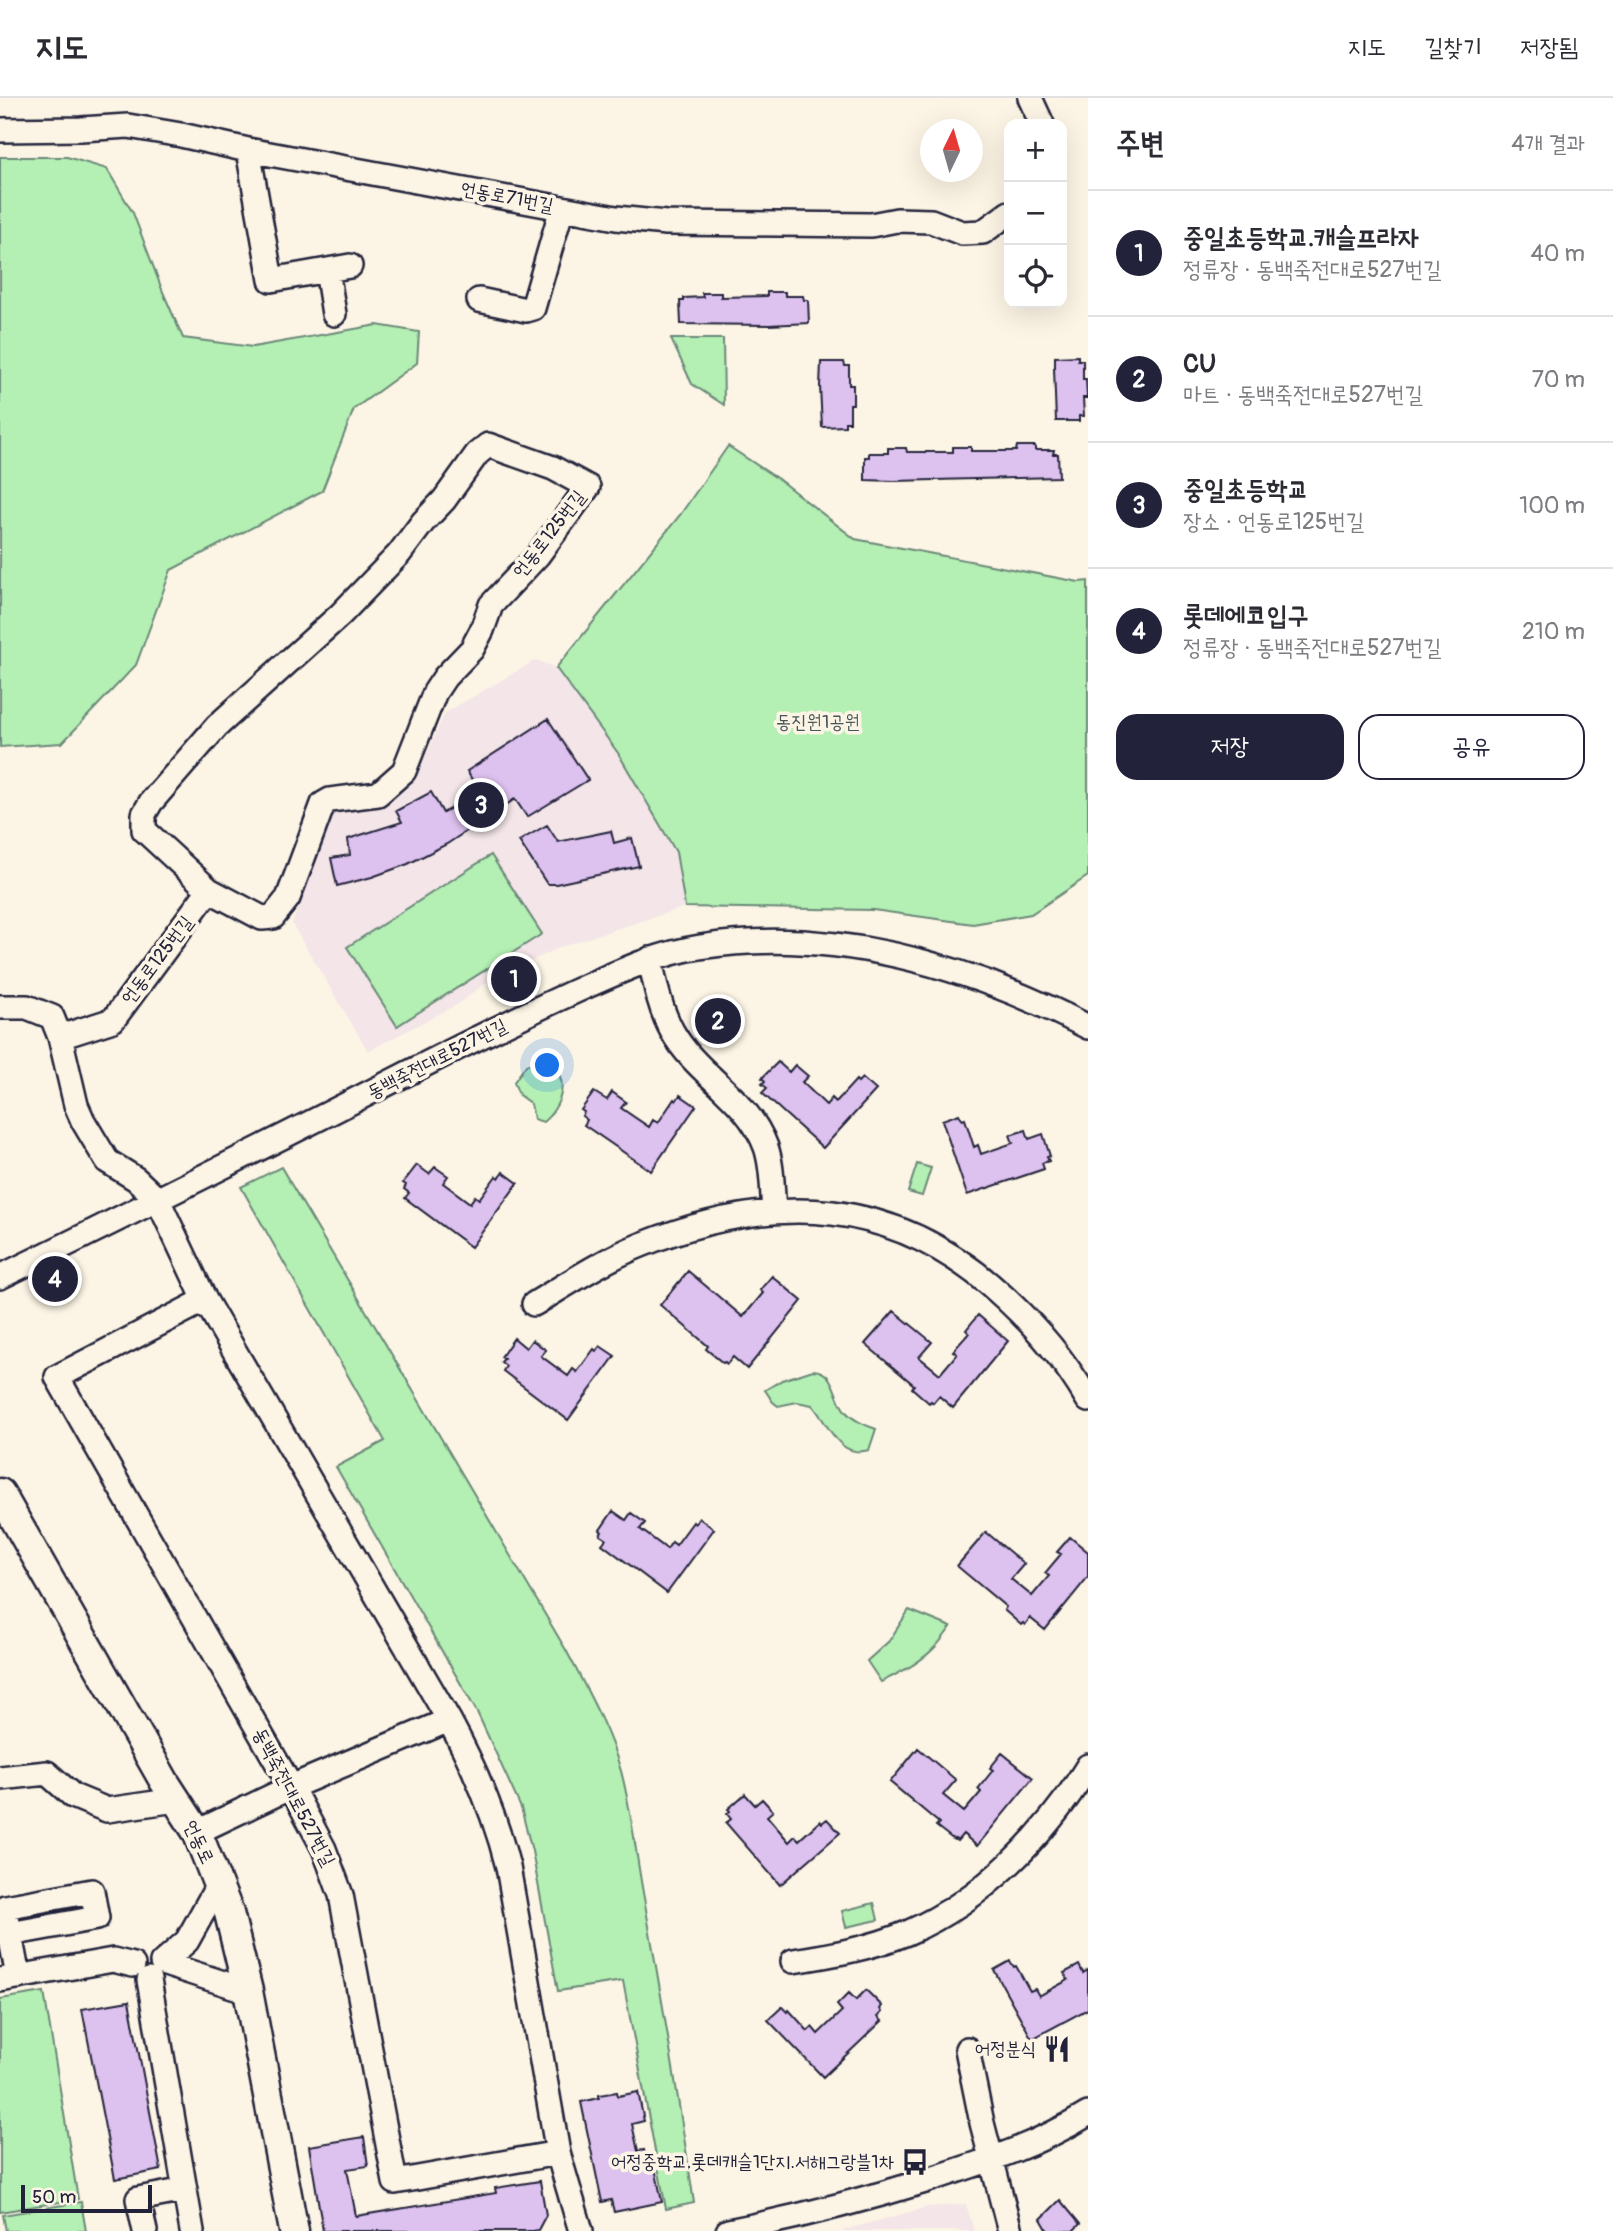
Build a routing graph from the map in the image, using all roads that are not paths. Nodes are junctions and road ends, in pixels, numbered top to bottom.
1 (1030, 98) edge
2 (1040, 119) edge
3 (0, 130) edge
4 (248, 150) junction
5 (562, 208) junction
6 (1004, 217) edge
7 (479, 300) dead end
8 (334, 314) dead end
9 (209, 890) junction
10 (650, 959) junction
11 (0, 1007) edge
12 (1088, 1027) edge
13 (60, 1037) junction
14 (159, 1200) junction
15 (774, 1211) junction
16 (0, 1277) edge
17 (205, 1300) junction
18 (534, 1304) dead end
19 (1088, 1400) edge
20 (0, 1493) edge
21 (449, 1720) junction
22 (1088, 1766) edge
23 (0, 1778) edge
24 (291, 1787) junction
25 (176, 1800) junction
26 (197, 1832) junction
27 (218, 1885) junction
28 (10, 1934) dead end
29 (793, 1961) dead end
30 (148, 1969) junction
31 (9, 1979) edge
32 (248, 1991) junction
33 (967, 2049) dead end
34 (1088, 2115) edge
35 (558, 2153) junction
36 (992, 2159) junction
37 (185, 2190) junction
38 (145, 2231) edge
39 (192, 2231) edge
40 (294, 2231) edge
41 (581, 2231) edge
42 (728, 2231) edge
43 (1010, 2231) edge

1 - 2 street
3 - 4 street, 언동로71번길
4 - 5 street, 언동로71번길
4 - 8 street
5 - 6 street, 언동로71번길
5 - 7 street
9 - 9 street, 언동로125번길
9 - 13 street, 언동로125번길
10 - 12 street, 동백죽전대로527번길
10 - 14 street, 동백죽전대로527번길
10 - 15 street
11 - 13 street
13 - 14 street
14 - 16 street, 동백죽전대로527번길
14 - 17 street
15 - 18 street
15 - 19 street
17 - 21 street
17 - 24 street, 동백죽전대로527번길
20 - 25 main road, 언동로
21 - 24 street
21 - 35 street
22 - 29 street
23 - 25 street
24 - 26 street
24 - 35 street, 동백죽전대로527번길
25 - 26 main road, 언동로
26 - 27 main road, 언동로
27 - 30 street
27 - 32 main road, 언동로
28 - 31 street
30 - 31 street
30 - 32 street
30 - 37 street
32 - 40 main road, 언동로
33 - 36 street
34 - 36 street
35 - 41 street
36 - 42 street
36 - 43 street
37 - 38 street
37 - 39 street

